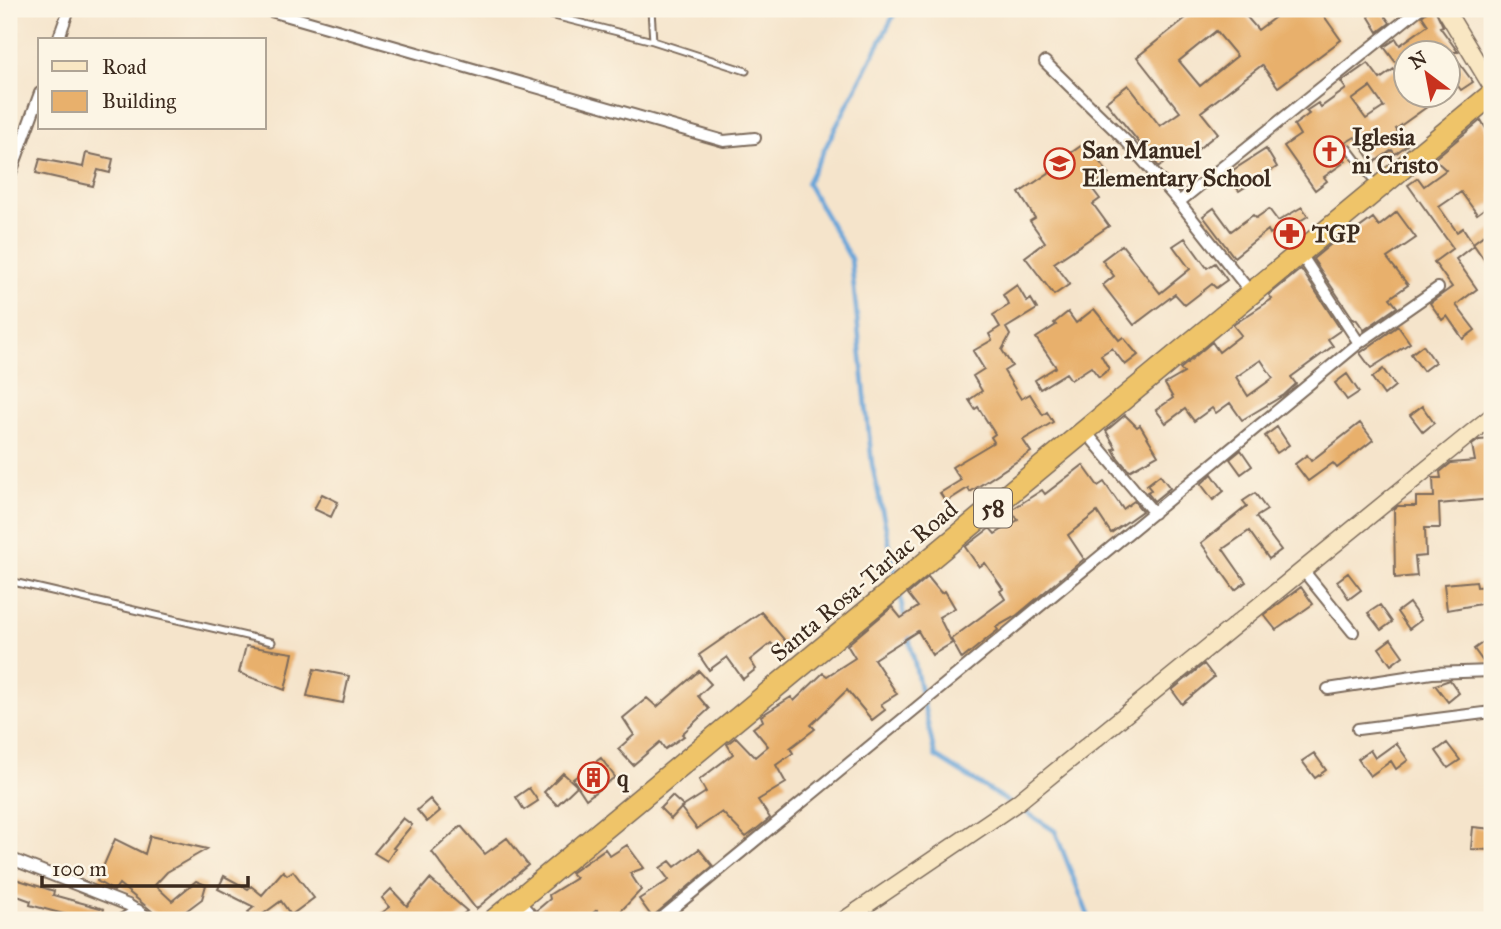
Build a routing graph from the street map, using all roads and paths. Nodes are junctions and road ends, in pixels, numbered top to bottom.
1 (69, 9) edge
2 (266, 9) edge
3 (543, 9) edge
4 (645, 9) edge
5 (1419, 9) edge
6 (1445, 9) edge
7 (59, 38) edge
8 (653, 41) junction
9 (1045, 62) dead end
10 (746, 71) dead end
11 (1492, 87) edge
12 (1492, 94) edge
13 (38, 98) edge
14 (755, 138) dead end
15 (1348, 148) dead end
16 (9, 178) edge
17 (1378, 188) junction
18 (1179, 202) junction
19 (1300, 253) junction
20 (1438, 288) dead end
21 (1251, 294) junction
22 (1359, 344) junction
23 (1492, 416) edge
24 (1085, 431) junction
25 (1154, 513) junction
26 (1303, 569) junction
27 (9, 581) edge
28 (1353, 632) dead end
29 (272, 642) dead end
30 (1492, 671) edge
31 (1328, 690) dead end
32 (1492, 712) edge
33 (1358, 729) dead end
34 (9, 859) edge
35 (518, 901) junction
36 (138, 910) junction
37 (121, 920) edge
38 (152, 920) edge
39 (494, 920) edge
40 (536, 920) edge
41 (659, 920) edge
42 (844, 920) edge

1 - 7 street
2 - 14 street
3 - 8 lane
4 - 8 lane
5 - 18 street
6 - 11 street
8 - 10 lane
9 - 18 street
12 - 17 highway, Santa Rosa-Tarlac Road / 58
13 - 16 street
15 - 17 lane
17 - 19 highway, Santa Rosa-Tarlac Road / 58
18 - 21 street
19 - 21 highway, Santa Rosa-Tarlac Road / 58
19 - 22 street
20 - 22 street
21 - 24 highway, Santa Rosa-Tarlac Road / 58
22 - 25 street
23 - 26 street
24 - 25 street
24 - 35 highway, Santa Rosa-Tarlac Road / 58
25 - 41 street
26 - 28 street
26 - 42 street
27 - 29 lane
30 - 31 street
32 - 33 street
34 - 36 street
35 - 39 highway, Santa Rosa-Tarlac Road / 58
35 - 40 street
36 - 37 street
36 - 38 street

